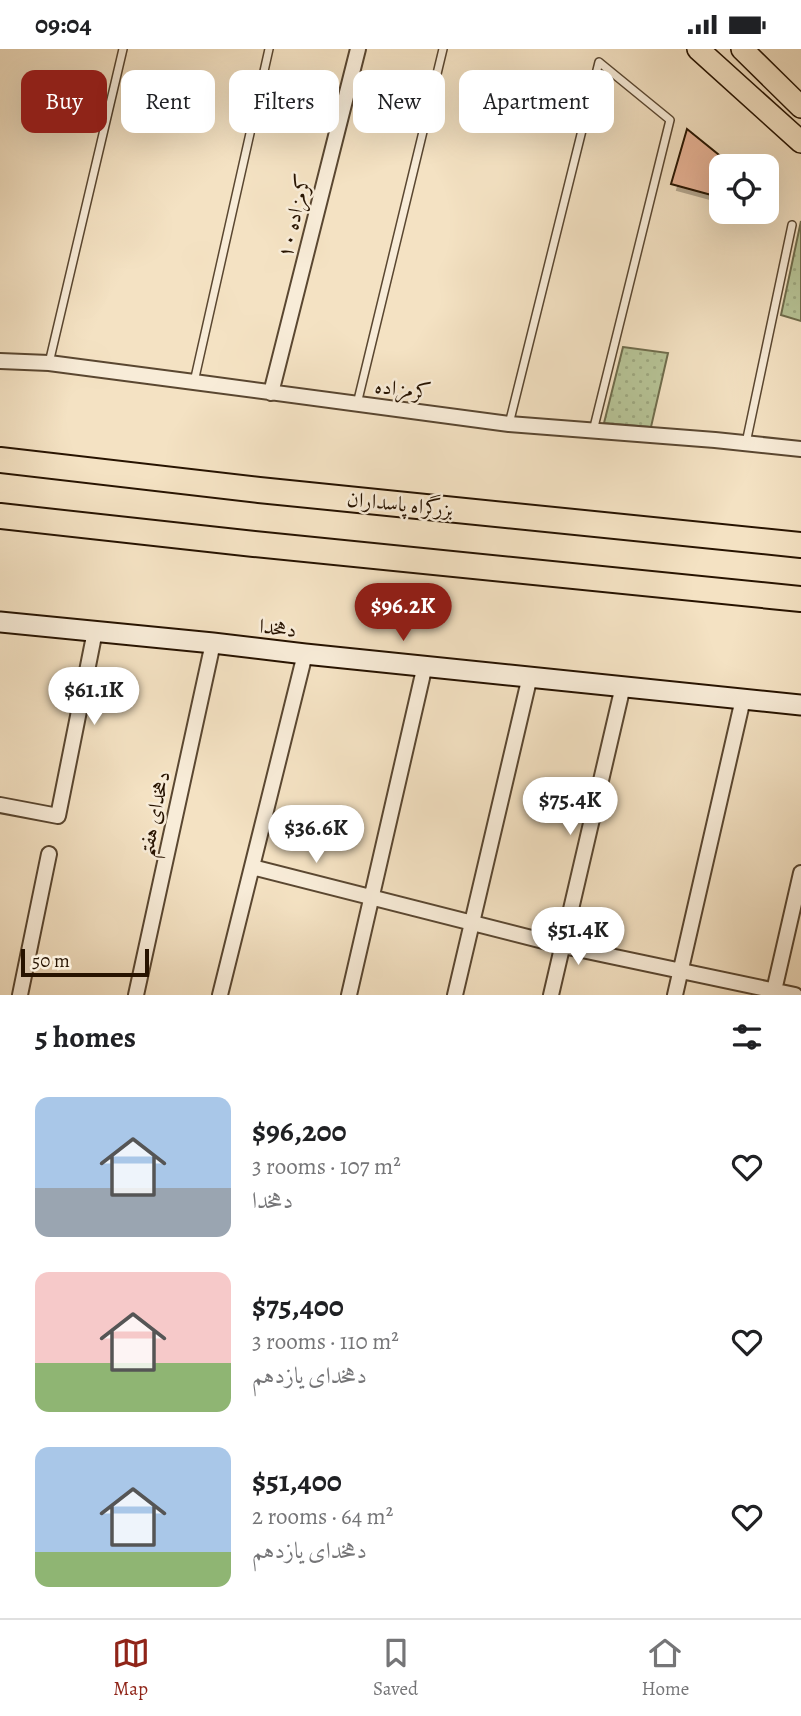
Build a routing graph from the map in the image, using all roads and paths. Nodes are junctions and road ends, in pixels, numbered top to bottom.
1 (123, 49) edge
2 (269, 49) edge
3 (358, 49) edge
4 (443, 49) edge
5 (698, 49) edge
6 (742, 49) edge
7 (801, 107) edge
8 (801, 142) edge
9 (792, 225) dead end
10 (0, 361) edge
11 (49, 363) junction
12 (194, 382) junction
13 (271, 393) junction
14 (356, 404) junction
15 (509, 425) junction
16 (593, 431) junction
17 (746, 444) junction
18 (801, 449) edge
19 (0, 460) edge
20 (0, 516) edge
21 (801, 545) edge
22 (801, 599) edge
23 (0, 622) edge
24 (95, 631) junction
25 (213, 643) junction
26 (306, 654) junction
27 (425, 666) junction
28 (530, 676) junction
29 (623, 686) junction
30 (743, 699) junction
31 (801, 705) edge
32 (0, 805) edge
33 (49, 854) dead end
34 (252, 867) junction
35 (801, 873) edge
36 (370, 897) junction
37 (472, 923) junction
38 (563, 946) junction
39 (680, 970) junction
40 (774, 993) edge
41 (20, 995) edge
42 (136, 995) edge
43 (220, 995) edge
44 (349, 995) edge
45 (455, 995) edge
46 (551, 995) edge
47 (675, 995) edge
48 (795, 995) edge

1 - 11 lane
2 - 12 lane
3 - 13 street, کرمزاده ١٠
4 - 14 lane
5 - 8 main road
6 - 7 main road
9 - 17 lane
10 - 11 street, کرمزاده
11 - 12 street, کرمزاده
12 - 13 street, کرمزاده
13 - 14 street, کرمزاده
14 - 15 street, کرمزاده
15 - 16 street, کرمزاده
15 - 16 lane
16 - 17 street, کرمزاده
17 - 18 street, کرمزاده
19 - 21 highway, بزرگراه پاسداران
20 - 22 highway
23 - 24 main road, دهخدا
24 - 25 main road, دهخدا
24 - 32 street
25 - 26 main road, دهخدا
25 - 42 street, دهخدای هفتم
26 - 27 main road, دهخدا
26 - 34 street
27 - 28 main road, دهخدا
27 - 36 street
28 - 29 main road, دهخدا
28 - 37 street
29 - 30 main road, دهخدا
29 - 38 street
30 - 31 main road, دهخدا
30 - 39 street
33 - 41 street
34 - 36 street
34 - 43 street
35 - 40 street
36 - 37 street
36 - 44 street
37 - 38 street
37 - 45 street
38 - 39 street
38 - 46 street
39 - 40 street
39 - 47 street
40 - 48 street

